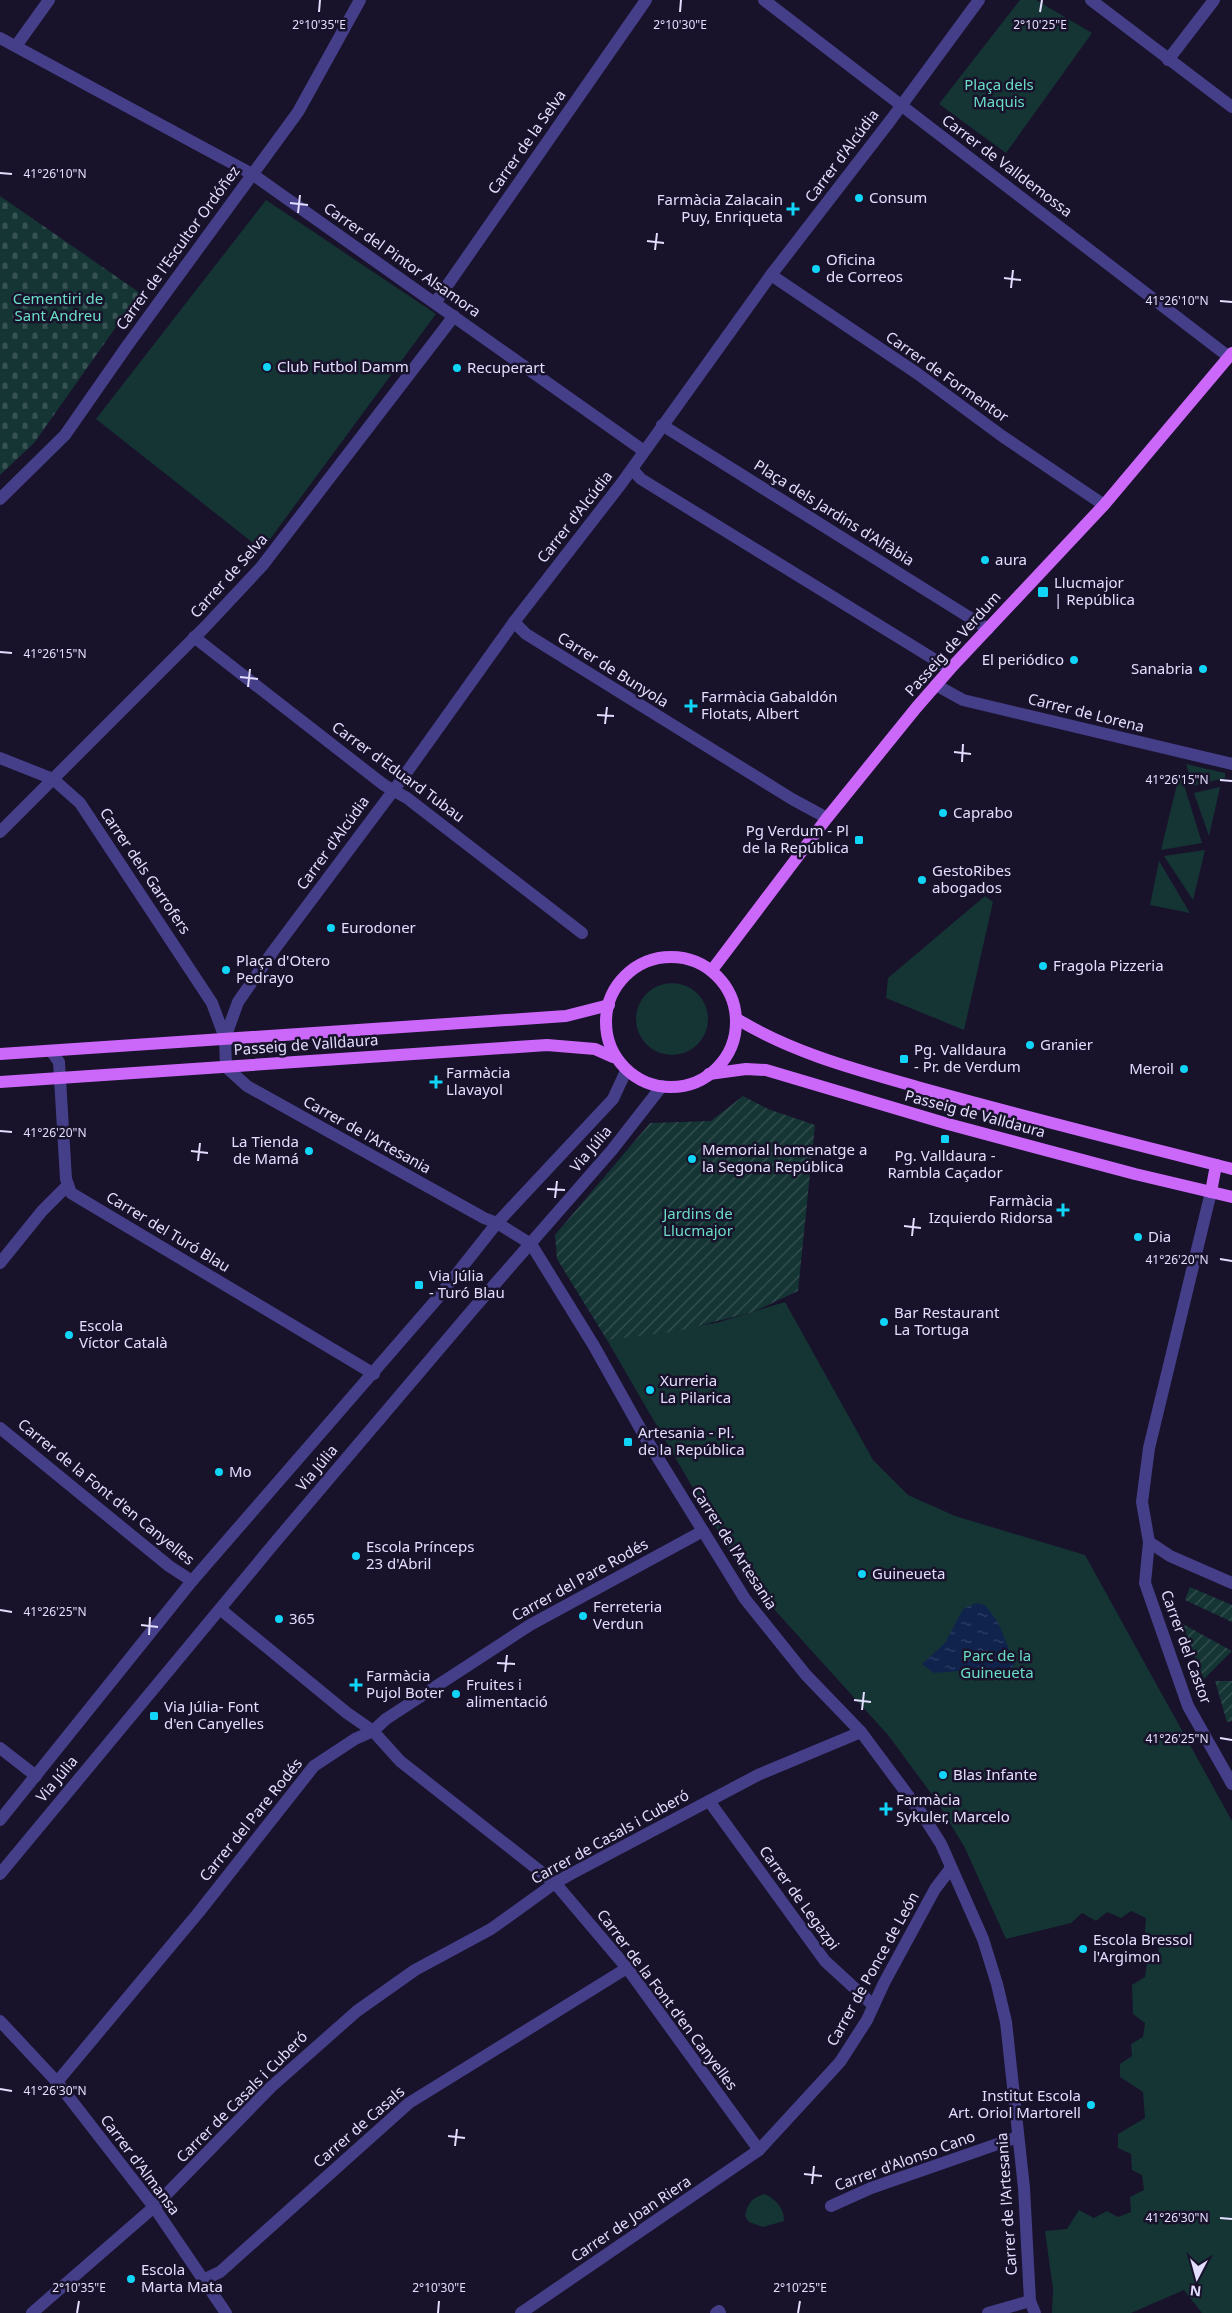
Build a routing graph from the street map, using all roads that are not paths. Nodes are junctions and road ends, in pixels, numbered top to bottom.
1 (49, 0) edge
2 (360, 0) edge
3 (646, 0) edge
4 (764, 0) edge
5 (979, 0) edge
6 (1091, 0) edge
7 (1214, 0) edge
8 (0, 38) edge
9 (16, 46) junction
10 (1168, 60) junction
11 (900, 104) junction
12 (1232, 107) edge
13 (252, 174) junction
14 (771, 275) junction
15 (435, 303) junction
16 (454, 316) junction
17 (1231, 355) edge
18 (662, 425) junction
19 (644, 451) junction
20 (632, 469) junction
21 (0, 498) edge
22 (1104, 505) junction
23 (514, 622) junction
24 (988, 629) junction
25 (194, 637) junction
26 (950, 669) junction
27 (936, 685) junction
28 (0, 758) edge
29 (1232, 764) edge
30 (53, 779) junction
31 (392, 790) junction
32 (827, 818) junction
33 (0, 832) edge
34 (582, 932) dead end
35 (712, 970) junction
36 (609, 1005) junction
37 (737, 1019) junction
38 (225, 1038) junction
39 (51, 1050) junction
40 (0, 1054) edge
41 (613, 1057) junction
42 (226, 1066) junction
43 (626, 1071) junction
44 (709, 1074) junction
45 (61, 1078) junction
46 (0, 1082) edge
47 (662, 1086) junction
48 (1216, 1166) junction
49 (1232, 1170) edge
50 (67, 1186) junction
51 (1211, 1192) junction
52 (1232, 1197) edge
53 (497, 1223) junction
54 (531, 1244) junction
55 (0, 1263) edge
56 (374, 1374) junction
57 (0, 1428) edge
58 (703, 1531) junction
59 (1149, 1542) junction
60 (192, 1582) junction
61 (1232, 1584) edge
62 (220, 1609) junction
63 (373, 1731) junction
64 (861, 1732) junction
65 (0, 1748) edge
66 (36, 1776) junction
67 (1232, 1784) edge
68 (709, 1801) junction
69 (0, 1820) edge
70 (951, 1868) junction
71 (0, 1874) edge
72 (555, 1883) junction
73 (627, 1968) junction
74 (873, 2005) junction
75 (0, 2021) edge
76 (57, 2082) junction
77 (1018, 2137) junction
78 (759, 2150) junction
79 (831, 2206) dead end
80 (154, 2208) junction
81 (202, 2280) junction
82 (1030, 2301) junction
83 (32, 2313) edge
84 (226, 2313) edge
85 (521, 2313) edge
86 (988, 2313) edge
87 (1035, 2313) edge

1 - 9 street
2 - 13 street, Carrer de l'Escultor Ordóñez
3 - 15 street, Carrer de la Selva
4 - 11 street, Carrer de Valldemossa
5 - 11 street, Carrer d'Alcúdia
6 - 10 street
7 - 10 street
8 - 9 street, Carrer del Pintor Alsamora
9 - 13 street, Carrer del Pintor Alsamora
10 - 12 street
11 - 14 street, Carrer d'Alcúdia
11 - 17 street, Carrer de Valldemossa
13 - 15 street, Carrer del Pintor Alsamora
13 - 21 street, Carrer de l'Escultor Ordóñez
14 - 18 street, Carrer d'Alcúdia
14 - 22 street, Carrer de Formentor
15 - 16 street, Carrer del Pintor Alsamora
16 - 19 street, Carrer del Pintor Alsamora
16 - 25 street, Carrer de Selva
17 - 22 main road, Passeig de Verdum
18 - 19 street, Carrer d'Alcúdia
18 - 24 street, Plaça dels Jardins d'Alfàbia
19 - 20 street, Carrer d'Alcúdia
20 - 23 street, Carrer d'Alcúdia
20 - 26 street
22 - 24 main road, Passeig de Verdum
23 - 31 street, Carrer d'Alcúdia
23 - 32 street, Carrer de Bunyola
24 - 26 main road, Passeig de Verdum
25 - 30 street, Carrer de Selva
25 - 31 street, Carrer d'Eduard Tubau
26 - 27 main road, Passeig de Verdum
27 - 29 street, Carrer de Lorena
27 - 32 main road, Passeig de Verdum
28 - 30 street, Carrer dels Garrofers
30 - 33 street, Carrer de Selva
30 - 38 street, Carrer dels Garrofers
31 - 34 street, Carrer d'Eduard Tubau
31 - 38 street, Carrer d'Alcúdia
32 - 35 main road, Passeig de Verdum
35 - 36 main road
35 - 37 main road
36 - 38 main road, Passeig de Valldaura
36 - 41 main road
37 - 44 main road
37 - 48 main road, Passeig de Valldaura
38 - 39 main road, Passeig de Valldaura
38 - 42 street, Carrer d'Alcúdia
39 - 40 main road, Passeig de Valldaura
39 - 45 street
41 - 42 main road, Passeig de Valldaura
41 - 43 main road
42 - 45 main road, Passeig de Valldaura
42 - 53 street, Carrer de l'Artesania
43 - 47 main road
43 - 53 street, Via Júlia
44 - 47 main road
44 - 51 main road, Passeig de Valldaura
45 - 46 main road, Passeig de Valldaura
45 - 50 street
47 - 54 street, Via Júlia
48 - 49 main road, Passeig de Valldaura
48 - 51 main road
50 - 55 street
50 - 56 street, Carrer del Turó Blau
51 - 52 main road, Passeig de Valldaura
51 - 59 street, Carrer del Castor
53 - 54 street, Carrer de l'Artesania
53 - 56 street, Via Júlia
54 - 58 street, Carrer de l'Artesania
54 - 62 street, Via Júlia
56 - 60 street, Via Júlia
57 - 60 street, Carrer de la Font d'en Canyelles
58 - 63 street, Carrer del Pare Rodés
58 - 64 street, Carrer de l'Artesania
59 - 61 street
59 - 67 street, Carrer del Castor
60 - 66 street, Via Júlia
62 - 63 street, Carrer de la Font d'en Canyelles
62 - 71 street, Via Júlia
63 - 72 street, Carrer de la Font d'en Canyelles
63 - 76 street, Carrer del Pare Rodés
64 - 68 street, Carrer de Casals i Cuberó
64 - 70 street, Carrer de l'Artesania
65 - 66 street
66 - 69 street, Via Júlia
68 - 72 street, Carrer de Casals i Cuberó
68 - 74 street, Carrer de Legazpi
70 - 74 street, Carrer de Ponce de León
70 - 77 street, Carrer de l'Artesania
72 - 73 street, Carrer de la Font d'en Canyelles
72 - 80 street, Carrer de Casals i Cuberó
73 - 78 street, Carrer de la Font d'en Canyelles
73 - 81 street, Carrer de Casals
74 - 78 street, Carrer de Ponce de León
75 - 76 street, Carrer d'Almansa
76 - 80 street, Carrer d'Almansa
77 - 79 street, Carrer d'Alonso Cano
77 - 82 street, Carrer de l'Artesania
78 - 85 street, Carrer de Joan Riera
80 - 81 street, Carrer d'Almansa
80 - 83 street, Carrer de Casals i Cuberó
81 - 84 street, Carrer d'Almansa
82 - 86 street
82 - 87 street, Carrer de l'Artesania

